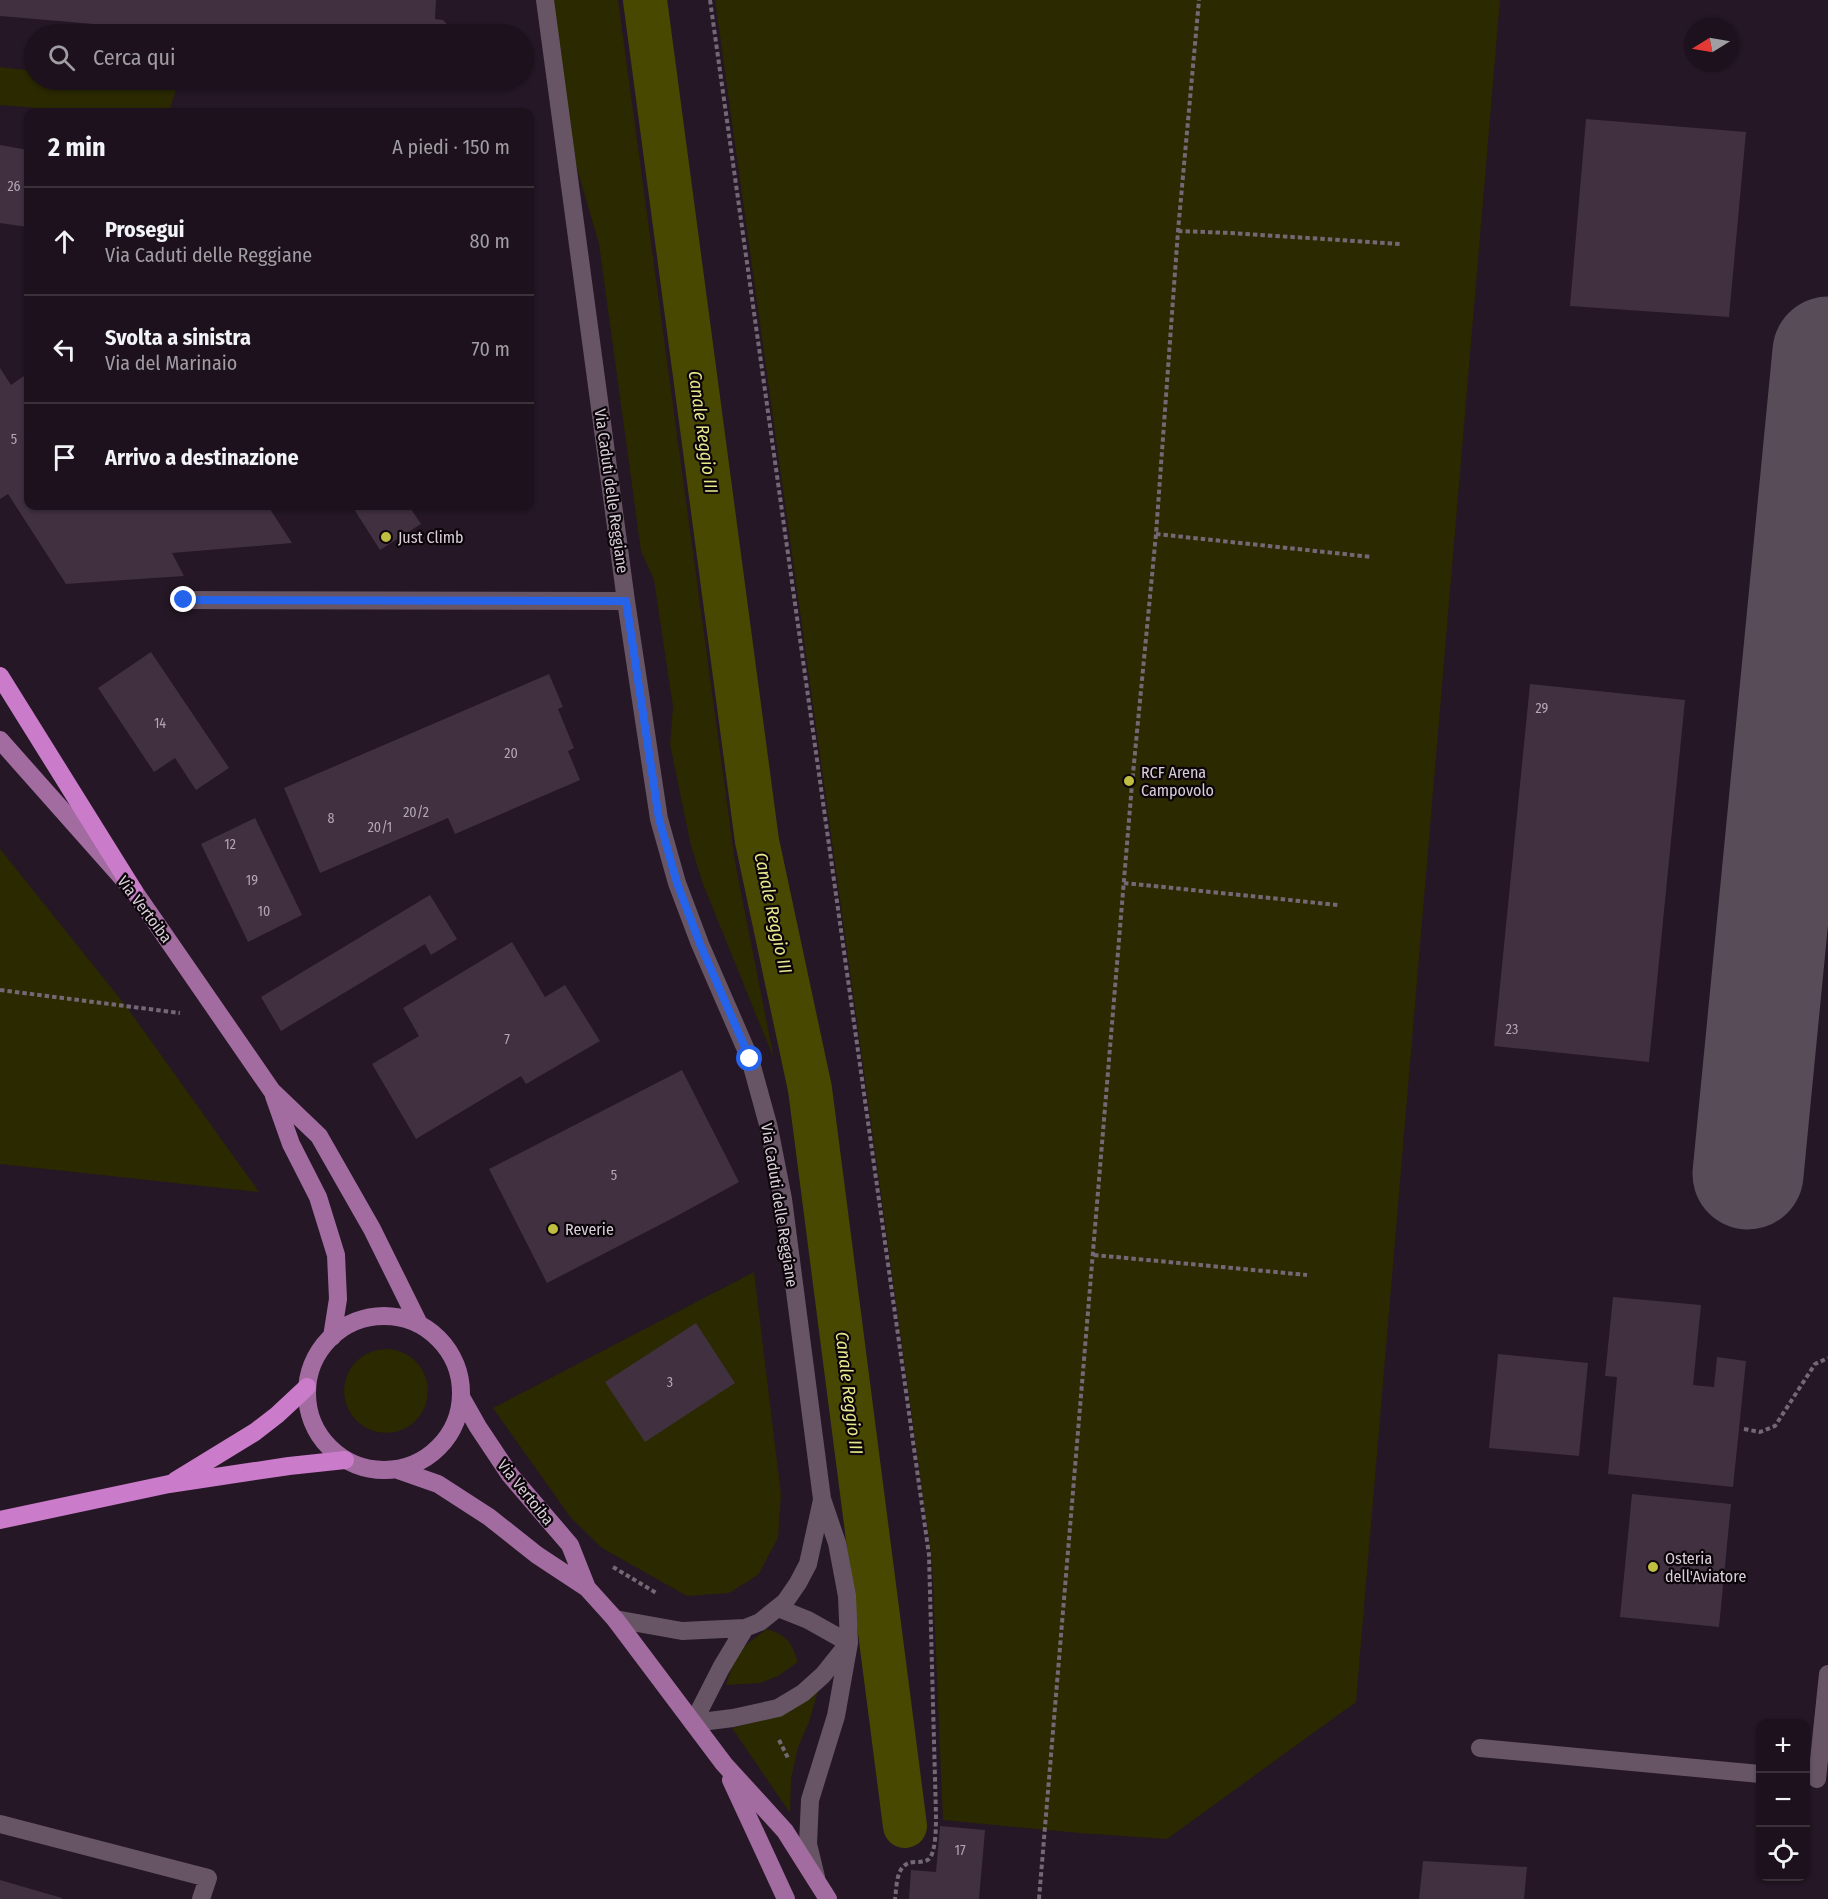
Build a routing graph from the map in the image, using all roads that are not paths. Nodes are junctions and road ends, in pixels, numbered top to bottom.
1 (545, 0) edge
2 (184, 600) dead end
3 (626, 601) junction
4 (0, 676) edge
5 (0, 740) edge
6 (134, 891) junction
7 (272, 1091) junction
8 (419, 1324) junction
9 (332, 1337) junction
10 (307, 1387) junction
11 (461, 1397) junction
12 (345, 1460) junction
13 (398, 1470) junction
14 (169, 1484) junction
15 (822, 1499) junction
16 (0, 1520) edge
17 (586, 1588) junction
18 (778, 1608) junction
19 (615, 1619) junction
20 (745, 1628) junction
21 (849, 1642) junction
22 (1828, 1674) edge
23 (693, 1724) junction
24 (1480, 1748) dead end
25 (724, 1764) junction
26 (1756, 1774) edge
27 (1817, 1779) edge
28 (0, 1824) edge
29 (817, 1881) junction
30 (201, 1899) edge
31 (786, 1899) edge
32 (828, 1899) edge

1 - 3 street, Via Caduti delle Reggiane
2 - 3 street
3 - 15 street, Via Caduti delle Reggiane
4 - 6 highway
5 - 6 main road, Via Vertoiba
6 - 7 main road, Via Vertoiba
7 - 8 main road, Via Vertoiba
7 - 9 main road, Via Vertoiba
8 - 9 main road, Via Vertoiba
8 - 11 main road, Via Vertoiba
9 - 10 main road, Via Vertoiba
10 - 12 main road, Via Vertoiba
10 - 14 highway
11 - 13 main road, Via Vertoiba
11 - 17 main road, Via Vertoiba
12 - 13 main road, Via Vertoiba
12 - 14 highway
13 - 17 main road, Via Vertoiba
14 - 16 highway
15 - 18 street, Via Caduti delle Reggiane
15 - 21 street, Via Caduti delle Reggiane
17 - 19 main road, Via Vertoiba
18 - 20 street, Via Caduti delle Reggiane
18 - 21 street
19 - 20 street, Via Caduti delle Reggiane
19 - 23 main road, Via Vertoiba
20 - 23 street, Via Caduti delle Reggiane
21 - 23 street
21 - 29 street, Via Caduti delle Reggiane
22 - 27 street
23 - 25 main road, Via Vertoiba
24 - 26 street
25 - 29 main road, Via Vertoiba
25 - 31 main road, Via Vertoiba
28 - 30 street
29 - 32 main road, Via Vertoiba

